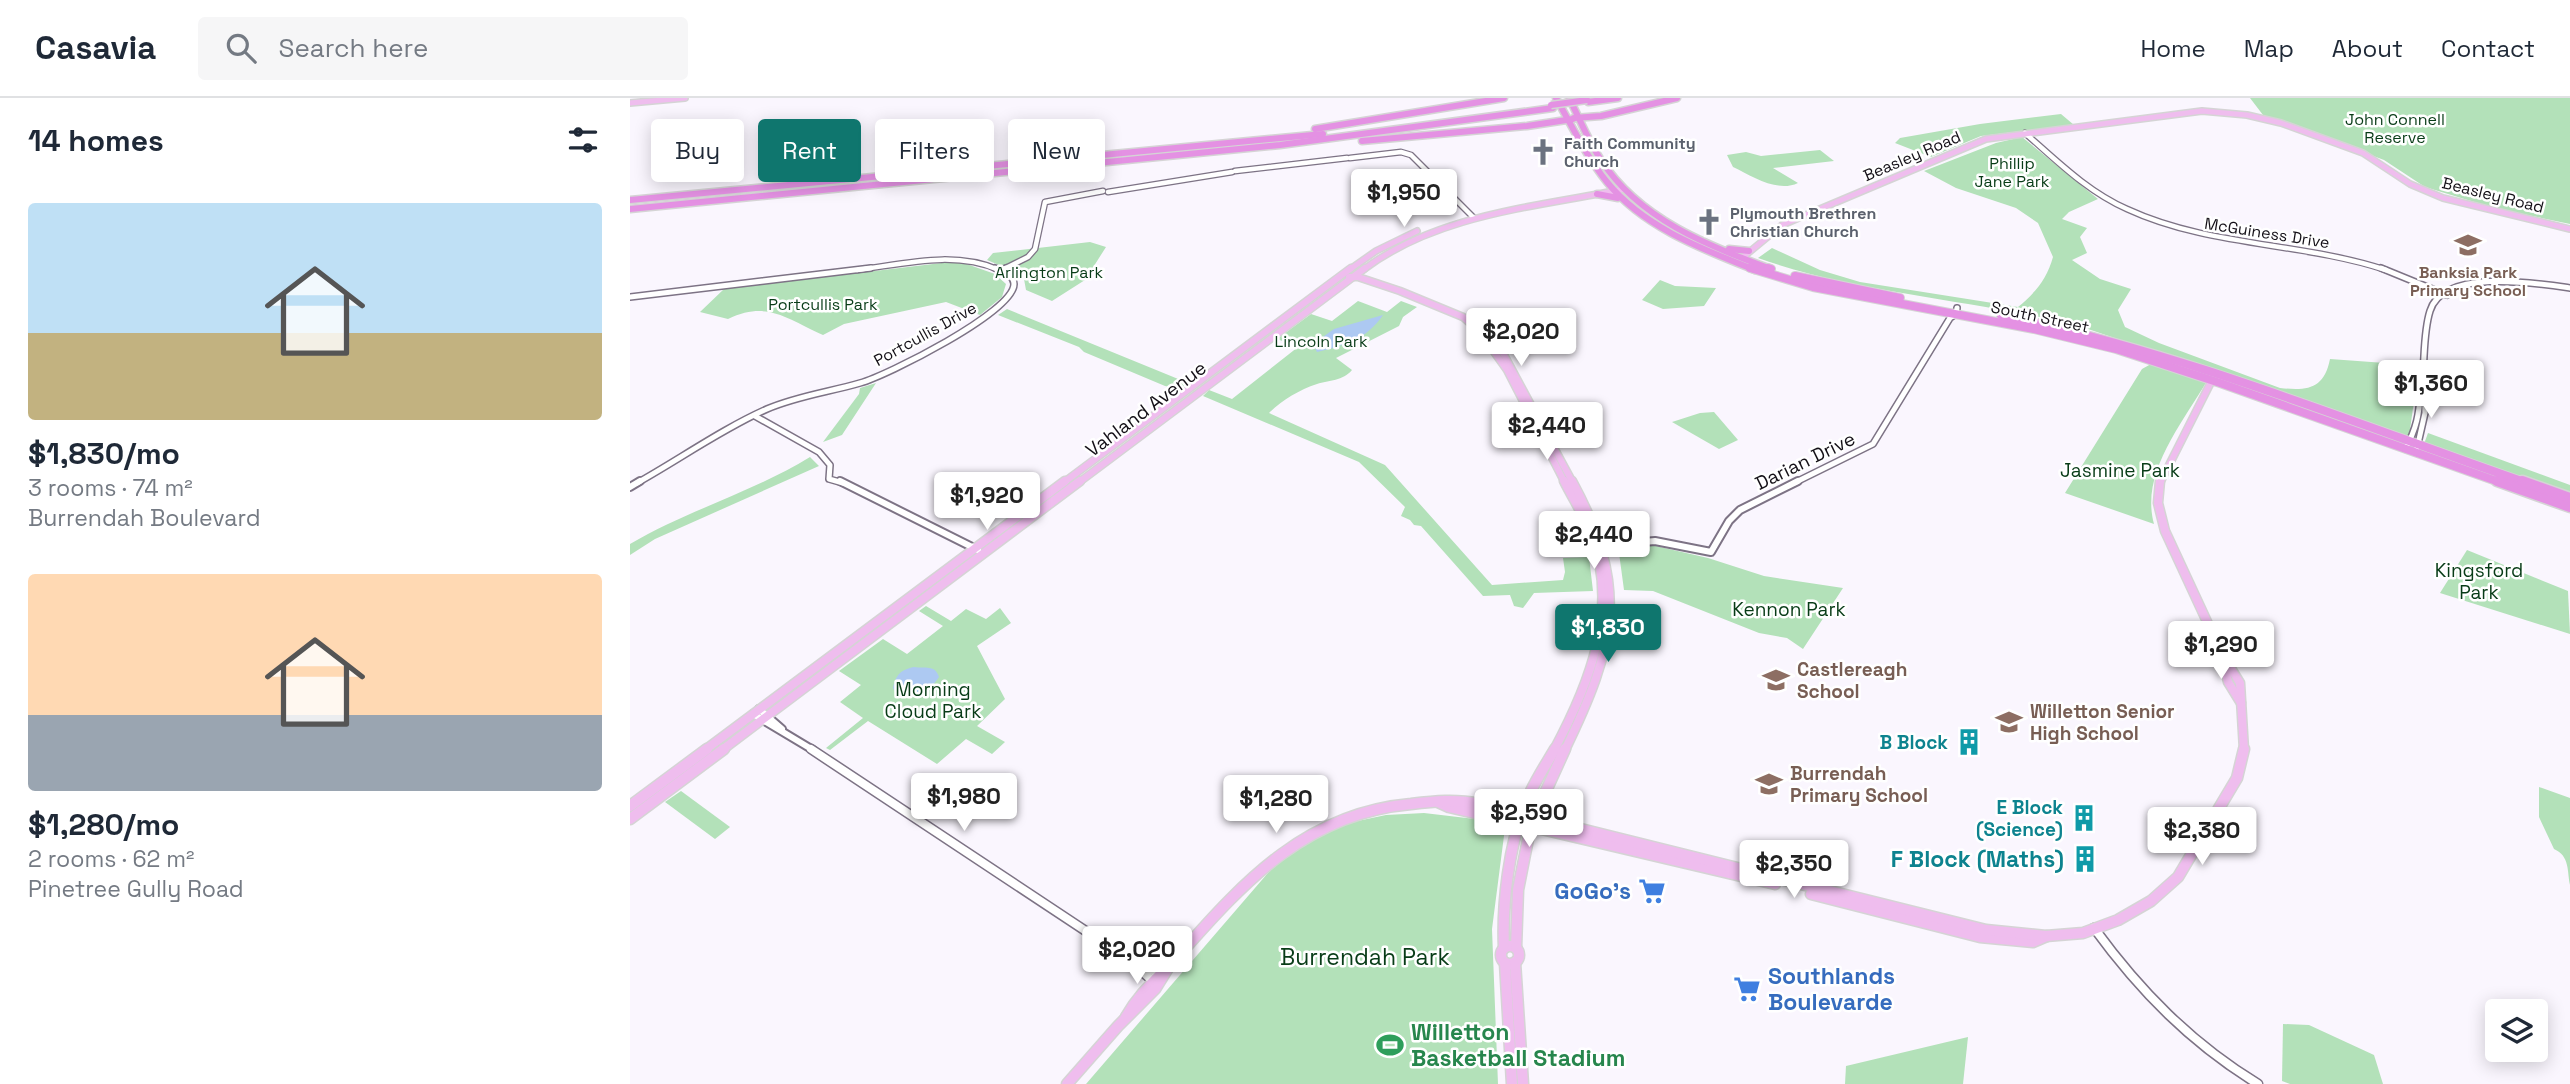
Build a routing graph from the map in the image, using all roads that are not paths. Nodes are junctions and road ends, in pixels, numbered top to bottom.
1 (654, 98) edge
2 (685, 98) edge
3 (1504, 98) edge
4 (1556, 98) edge
5 (1569, 98) edge
6 (1598, 98) edge
7 (1618, 98) edge
8 (1677, 98) edge
9 (1587, 101) junction
10 (630, 102) edge
11 (1552, 106) junction
12 (1575, 118) junction
13 (1544, 125) junction
14 (1574, 131) junction
15 (2027, 133) junction
16 (1172, 148) junction
17 (1156, 158) junction
18 (1604, 181) junction
19 (1623, 188) junction
20 (1612, 190) junction
21 (1588, 193) junction
22 (1597, 194) junction
23 (1622, 199) junction
24 (630, 200) edge
25 (630, 209) edge
26 (1470, 217) junction
27 (1788, 224) junction
28 (2570, 229) edge
29 (1709, 244) junction
30 (1749, 251) junction
31 (1723, 258) junction
32 (1742, 258) junction
33 (1001, 270) junction
34 (1351, 273) junction
35 (1781, 279) junction
36 (2570, 288) edge
37 (2446, 293) junction
38 (630, 298) edge
39 (1953, 312) junction
40 (2204, 370) junction
41 (2424, 378) junction
42 (2237, 381) junction
43 (2216, 382) junction
44 (755, 415) junction
45 (2406, 445) junction
46 (2416, 449) junction
47 (630, 487) edge
48 (2570, 498) edge
49 (2570, 507) edge
50 (1599, 546) junction
51 (979, 551) junction
52 (756, 711) junction
53 (765, 718) junction
54 (630, 806) edge
55 (1521, 817) junction
56 (630, 819) edge
57 (1533, 820) junction
58 (2094, 928) junction
59 (1504, 948) junction
60 (1516, 948) junction
61 (1510, 963) junction
62 (1160, 977) junction
63 (1513, 1015) junction
64 (1067, 1084) edge
65 (1512, 1084) edge
66 (1523, 1084) edge
67 (2258, 1084) edge

1 - 10 main road
2 - 10 main road
3 - 16 highway
4 - 12 highway, South Street
5 - 12 highway, South Street
6 - 9 highway
7 - 9 highway
8 - 12 highway
9 - 11 highway, bridge
11 - 16 highway
11 - 17 highway
12 - 13 highway
12 - 14 highway, South Street
12 - 19 highway, South Street
13 - 14 highway
13 - 17 highway
14 - 18 highway, South Street
15 - 27 main road, Beasley Road
15 - 28 main road, Beasley Road
15 - 37 street, McGuiness Drive
16 - 24 highway
17 - 25 highway
18 - 20 highway, South Street
18 - 21 highway
19 - 20 main road, Vahland Avenue
19 - 29 highway, South Street
20 - 21 main road, Vahland Avenue
20 - 22 main road, Vahland Avenue
20 - 23 highway, South Street
21 - 26 main road, Vahland Avenue
22 - 23 highway
22 - 26 main road, Vahland Avenue
23 - 31 highway, South Street
26 - 33 street
26 - 34 main road, Vahland Avenue
27 - 30 main road, Beasley Road
27 - 32 main road, Beasley Road
29 - 30 highway
29 - 32 highway, South Street
30 - 32 main road, Beasley Road
31 - 32 main road
31 - 35 highway, South Street
32 - 35 main road
32 - 39 highway, South Street
33 - 38 street
33 - 44 street, Portcullis Drive
34 - 50 main road
34 - 51 main road, Vahland Avenue
34 - 51 main road, Vahland Avenue
35 - 39 highway, South Street
36 - 37 street
37 - 41 street
39 - 40 highway, South Street
39 - 43 highway, South Street
39 - 50 street, Darian Drive
40 - 42 highway, South Street
40 - 43 main road
41 - 45 street
41 - 46 street
42 - 43 main road
42 - 45 highway, South Street
43 - 45 highway, South Street
43 - 58 main road
44 - 47 street, Portcullis Drive
44 - 51 street
45 - 46 highway, South Street
46 - 48 highway, South Street
46 - 49 highway, South Street
50 - 55 main road
50 - 57 main road
51 - 52 main road, Vahland Avenue
51 - 53 main road, Vahland Avenue
52 - 53 street
52 - 54 main road, Vahland Avenue
53 - 56 main road, Vahland Avenue
53 - 62 street
55 - 57 main road
55 - 59 main road
55 - 62 main road
57 - 58 main road
57 - 60 main road
58 - 67 street
59 - 60 main road
59 - 61 main road
60 - 61 main road
61 - 63 main road
62 - 64 main road
63 - 65 main road
63 - 66 main road

